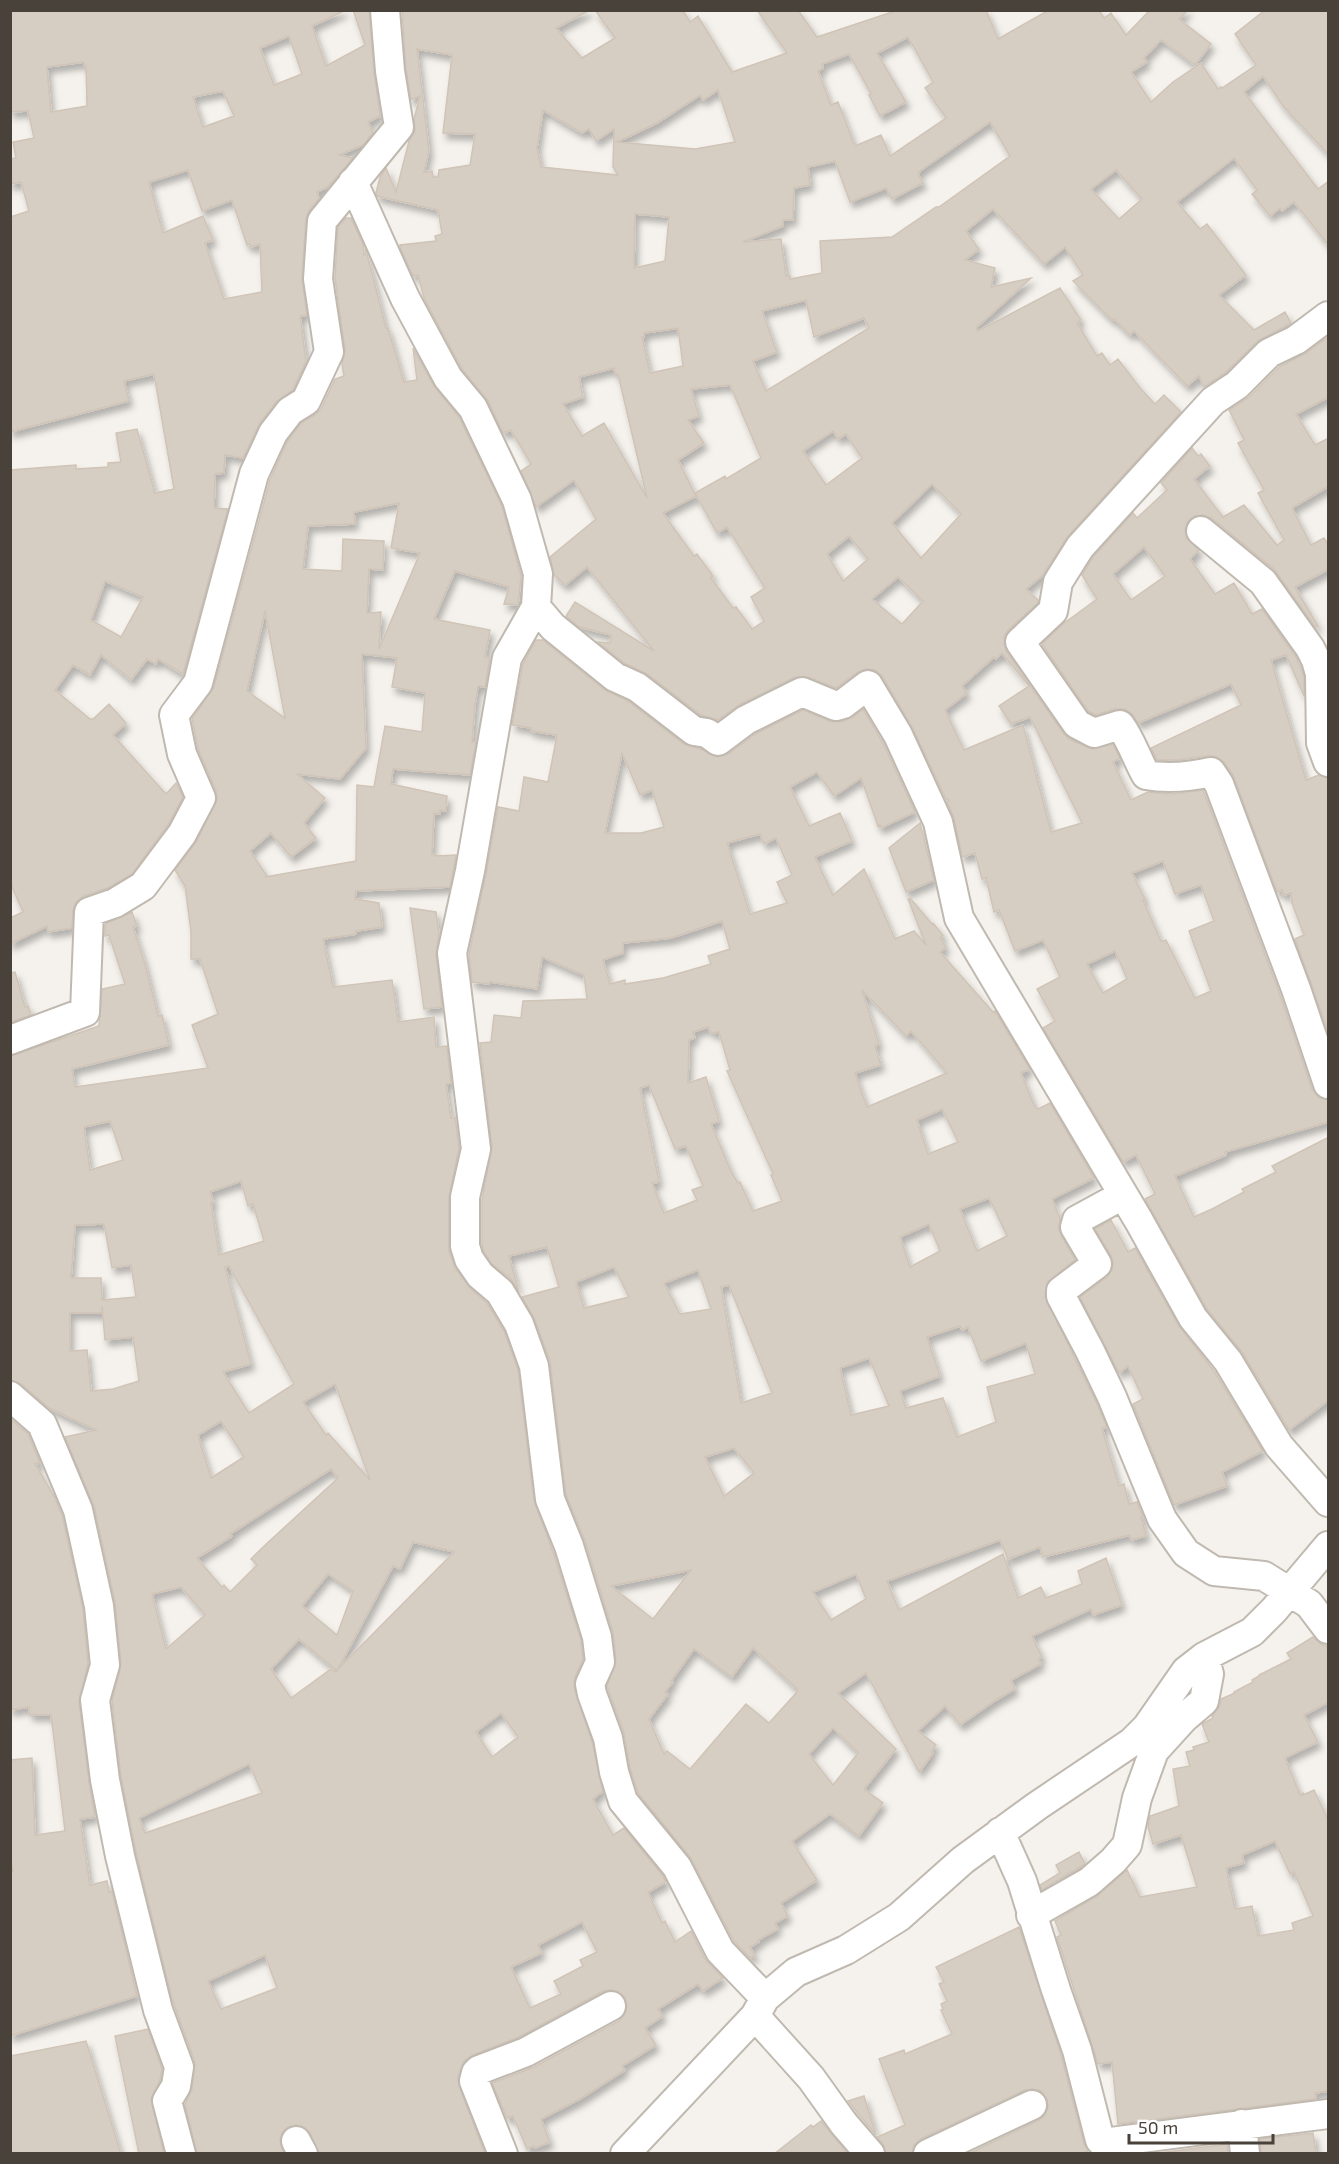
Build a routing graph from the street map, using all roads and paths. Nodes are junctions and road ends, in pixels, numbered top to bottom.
1 (385, 10) edge
2 (353, 182) junction
3 (1329, 316) edge
4 (1201, 531) dead end
5 (536, 607) junction
6 (1329, 762) edge
7 (10, 1040) edge
8 (1329, 1084) edge
9 (1123, 1195) junction
10 (10, 1396) edge
11 (1329, 1502) edge
12 (1329, 1546) edge
13 (1289, 1590) junction
14 (1326, 1623) edge
15 (1204, 1657) junction
16 (1000, 1832) junction
17 (1031, 1915) junction
18 (611, 2006) dead end
19 (760, 2007) junction
20 (1032, 2105) dead end
21 (1329, 2114) edge
22 (1242, 2124) junction
23 (867, 2153) edge
24 (181, 2154) edge
25 (503, 2154) edge
26 (625, 2154) edge
27 (928, 2154) edge
28 (1245, 2154) edge

1 - 2 street
2 - 5 street
2 - 7 street
3 - 8 street
4 - 6 street
5 - 9 street
5 - 19 street
9 - 11 street
9 - 13 street
10 - 24 street
12 - 13 street
13 - 14 street
13 - 15 street
15 - 16 street
15 - 17 street
16 - 17 street
16 - 19 street
17 - 22 street
18 - 25 street
19 - 23 street
19 - 26 street
20 - 27 street
21 - 22 street
22 - 28 street

